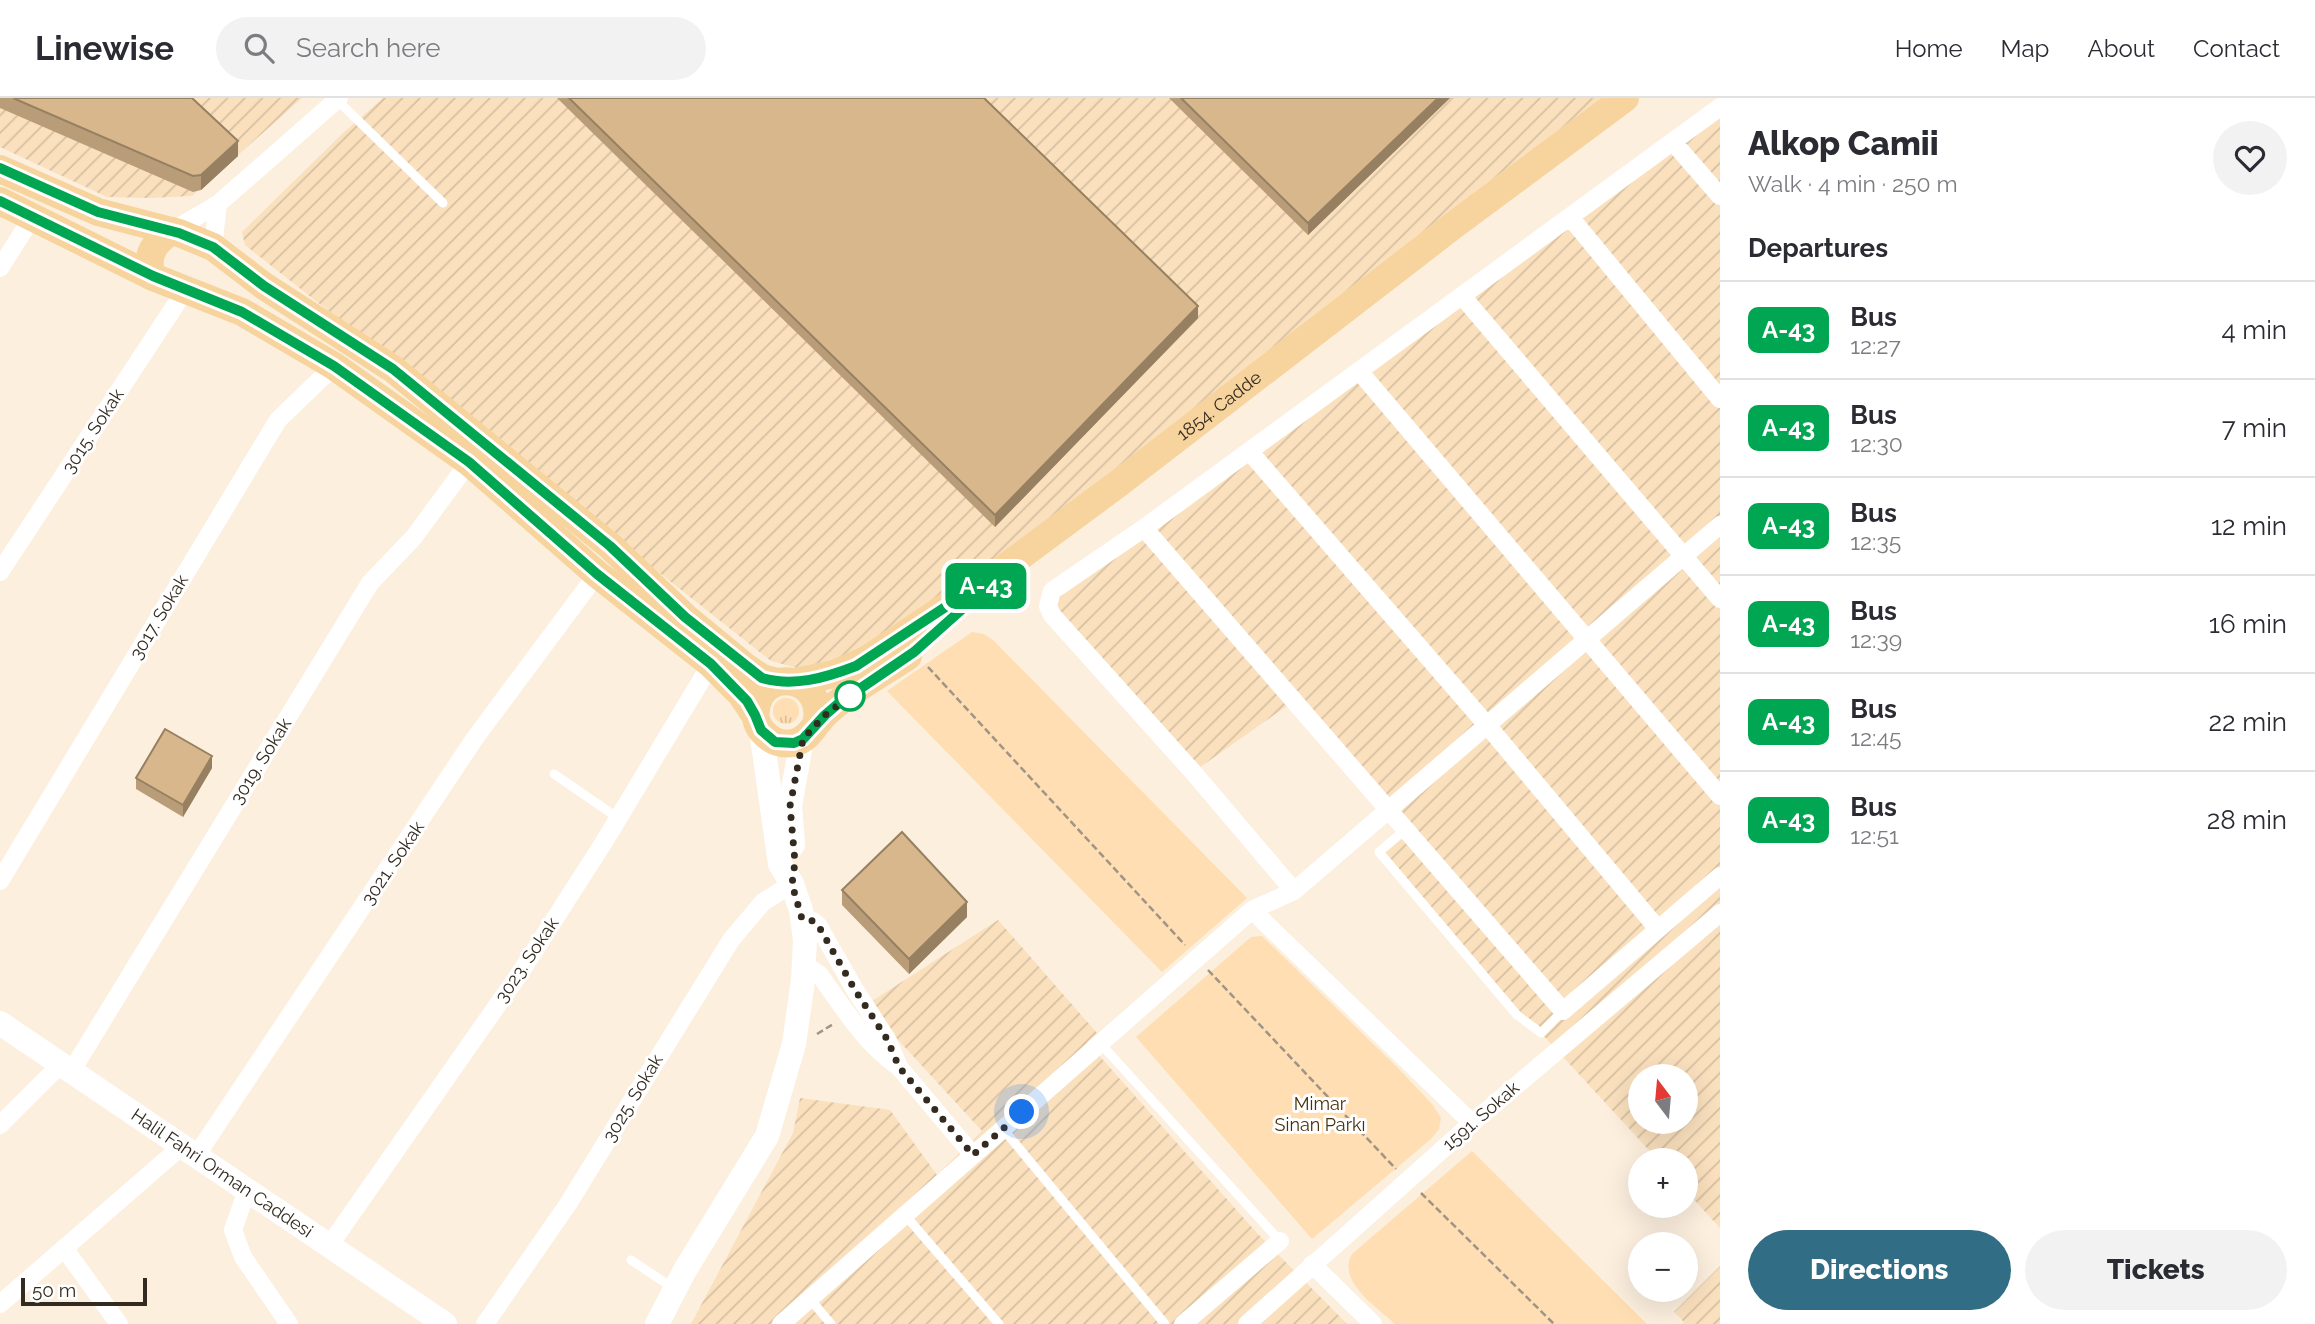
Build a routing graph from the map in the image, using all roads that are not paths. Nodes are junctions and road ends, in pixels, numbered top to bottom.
1 (1625, 98) edge
2 (338, 99) edge
3 (1720, 107) edge
4 (1673, 142) junction
5 (0, 169) edge
6 (1720, 196) edge
7 (0, 201) edge
8 (443, 203) dead end
9 (218, 204) junction
10 (33, 216) junction
11 (1570, 217) junction
12 (172, 231) junction
13 (213, 247) junction
14 (0, 268) edge
15 (153, 276) junction
16 (186, 289) junction
17 (1462, 296) junction
18 (334, 366) junction
19 (1359, 371) junction
20 (1720, 399) edge
21 (1250, 451) junction
22 (469, 462) junction
23 (1720, 525) edge
24 (1144, 528) junction
25 (1684, 556) junction
26 (1003, 569) junction
27 (0, 572) edge
28 (597, 574) junction
29 (1720, 599) edge
30 (1586, 640) junction
31 (711, 664) junction
32 (787, 682) junction
33 (758, 723) junction
34 (1487, 725) junction
35 (809, 732) junction
36 (554, 774) dead end
37 (1720, 796) edge
38 (1389, 810) junction
39 (618, 818) junction
40 (1406, 829) junction
41 (1720, 876) edge
42 (0, 881) edge
43 (792, 884) junction
44 (1294, 891) junction
45 (1252, 910) junction
46 (1720, 913) edge
47 (802, 919) junction
48 (1658, 929) junction
49 (804, 968) junction
50 (855, 990) junction
51 (843, 1011) junction
52 (1563, 1011) junction
53 (0, 1023) edge
54 (1100, 1044) junction
55 (899, 1067) junction
56 (66, 1068) junction
57 (1472, 1123) junction
58 (0, 1125) edge
59 (1003, 1129) junction
60 (189, 1151) junction
61 (973, 1155) junction
62 (247, 1190) junction
63 (905, 1215) junction
64 (1280, 1241) joint
65 (329, 1246) junction
66 (64, 1248) junction
67 (631, 1260) dead end
68 (1312, 1264) junction
69 (675, 1290) junction
70 (810, 1299) junction
71 (0, 1304) edge
72 (119, 1324) edge
73 (289, 1324) edge
74 (445, 1324) edge
75 (485, 1324) edge
76 (657, 1324) edge
77 (781, 1324) edge
78 (831, 1324) edge
79 (999, 1324) edge
80 (1165, 1324) edge
81 (1183, 1324) edge
82 (1247, 1324) edge
83 (1373, 1324) edge

1 - 26 main road, 1854. Cadde
2 - 8 lane
2 - 9 street
3 - 4 street
4 - 6 street
4 - 11 street
5 - 12 main road
7 - 10 main road
9 - 12 street
9 - 13 street
10 - 14 street
10 - 15 main road
11 - 17 street
11 - 20 street
12 - 13 main road
12 - 15 main road
13 - 16 main road
13 - 32 main road
15 - 16 main road
16 - 18 main road
16 - 27 street, 3015. Sokak
17 - 19 street
17 - 25 street
18 - 22 main road
18 - 42 street, 3017. Sokak
19 - 21 street
19 - 30 street
21 - 24 street
21 - 34 street
22 - 28 main road
22 - 56 street, 3019. Sokak
23 - 25 street
24 - 38 street
24 - 44 street
25 - 29 street
25 - 30 street
26 - 32 main road, 1854. Cadde
26 - 35 main road
28 - 31 main road
28 - 60 street, 3021. Sokak
30 - 34 street
30 - 37 street
31 - 33 main road
31 - 39 street, 3023. Sokak
32 - 33 main road
32 - 35 main road
33 - 35 main road
33 - 43 main road
34 - 38 street
34 - 48 street
35 - 43 main road
36 - 39 lane
38 - 40 street
38 - 44 street
39 - 65 street, 3023. Sokak
40 - 52 street
40 - 52 lane
41 - 48 street
43 - 47 main road
43 - 75 street, 3025. Sokak
44 - 45 street
45 - 54 street
45 - 57 street
46 - 57 street, 1591. Sokak
47 - 49 main road
47 - 50 street
48 - 52 street
49 - 51 street
49 - 69 main road
50 - 51 street
50 - 55 street
51 - 55 street
53 - 56 main road, Halil Fahri Orman Caddesi
54 - 59 street
54 - 64 lane
55 - 61 street
56 - 58 street, 3019. Sokak
56 - 60 main road, Halil Fahri Orman Caddesi
57 - 68 street, 1591. Sokak
59 - 61 street
59 - 80 lane
60 - 62 main road, Halil Fahri Orman Caddesi
60 - 66 street, 3021. Sokak
61 - 63 street
62 - 65 main road, Halil Fahri Orman Caddesi
62 - 73 street
63 - 70 street
63 - 79 lane
64 - 81 street
65 - 74 main road, Halil Fahri Orman Caddesi
66 - 71 street, 3021. Sokak
66 - 72 street
67 - 69 lane
68 - 82 street, 1591. Sokak
68 - 83 street
69 - 76 main road
70 - 77 street
70 - 78 lane

